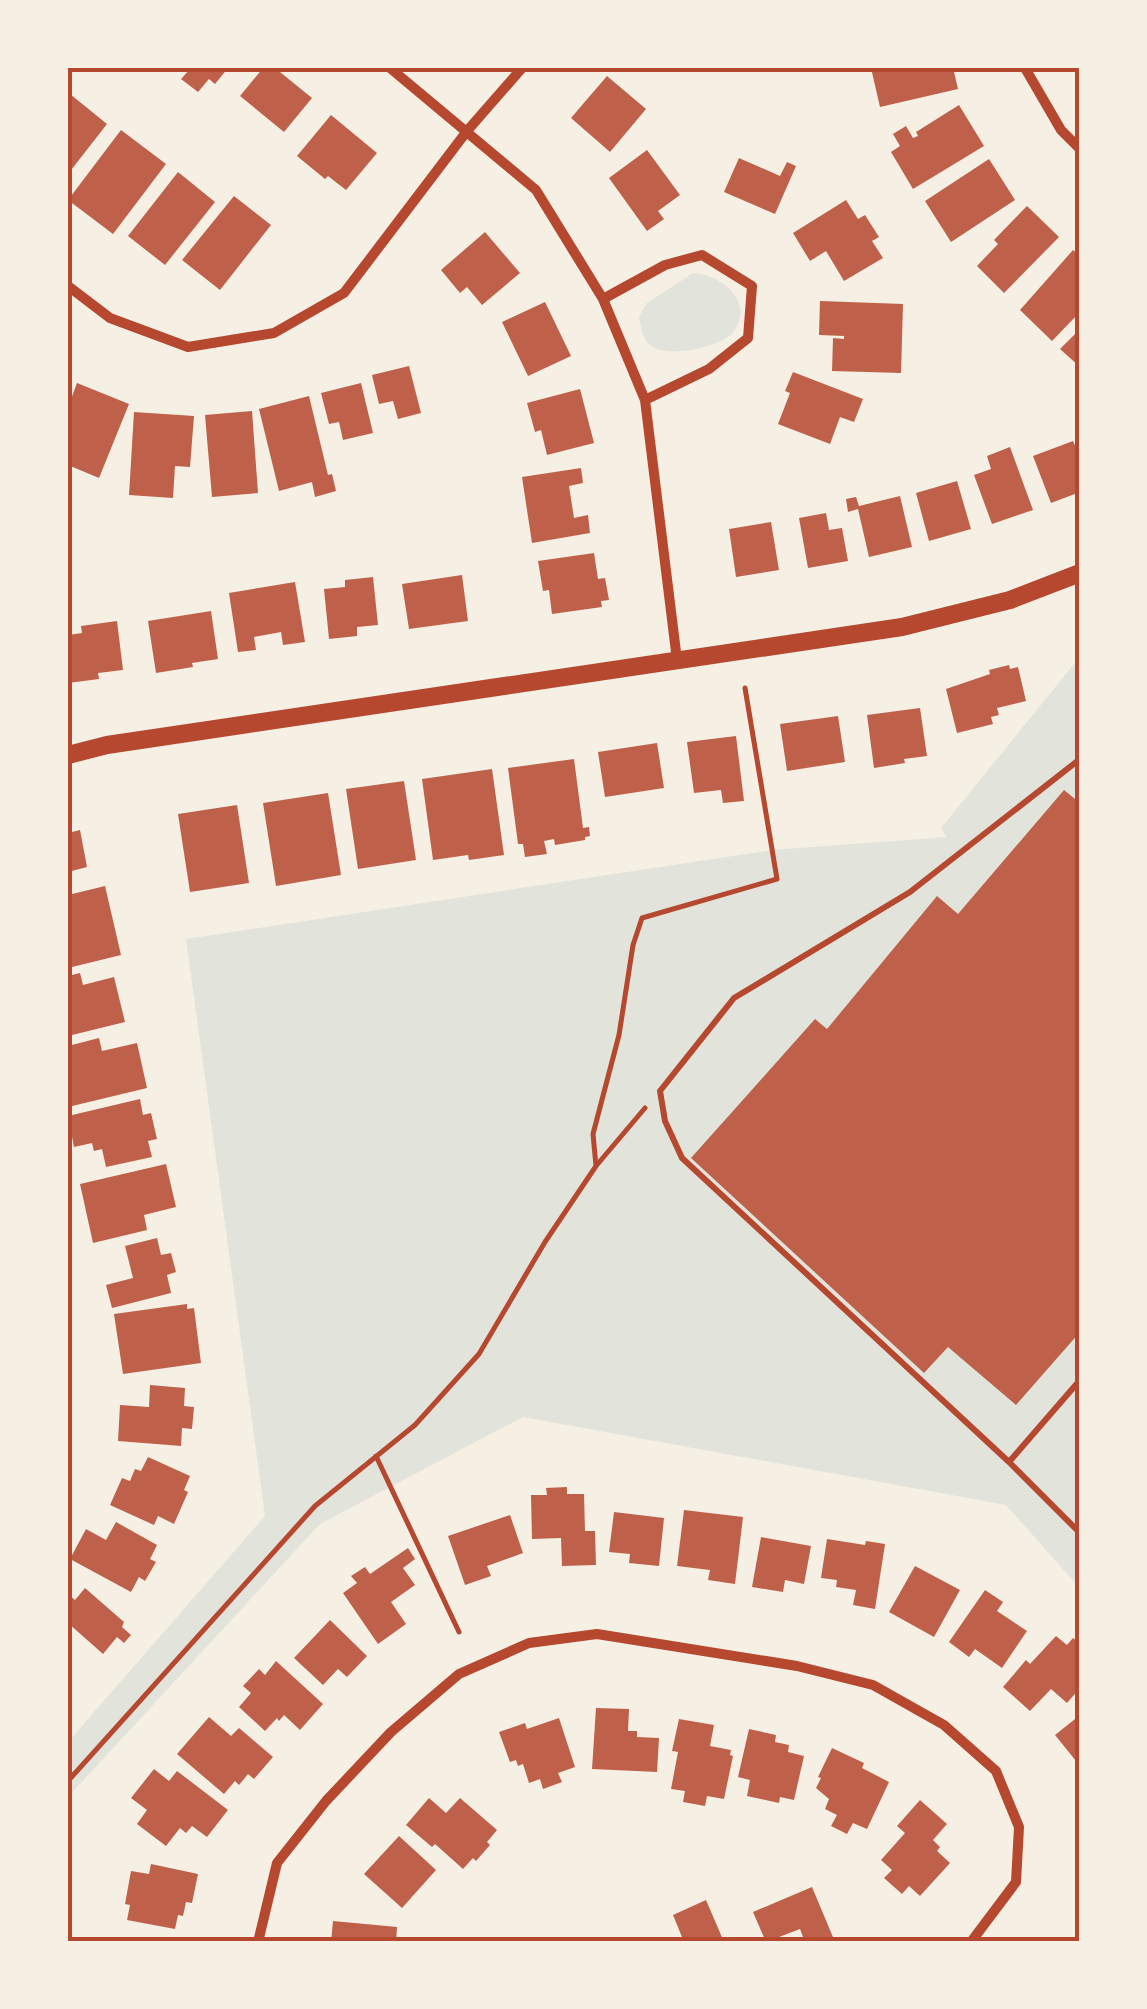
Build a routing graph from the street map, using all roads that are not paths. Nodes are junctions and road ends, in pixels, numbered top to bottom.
1 (390, 68) edge
2 (522, 68) edge
3 (1026, 68) edge
4 (468, 132) junction
5 (1080, 149) edge
6 (68, 286) edge
7 (604, 300) junction
8 (644, 400) junction
9 (1080, 573) edge
10 (677, 660) junction
11 (68, 755) edge
12 (1080, 759) edge
13 (1080, 1380) edge
14 (1010, 1462) junction
15 (1080, 1532) edge
16 (258, 1942) edge
17 (971, 1942) edge

1 - 4 street
2 - 4 street
3 - 5 street
4 - 6 street
4 - 7 street
7 - 8 street
7 - 8 street
8 - 10 street
9 - 10 street
10 - 11 street
12 - 14 lane
13 - 14 lane
14 - 15 lane
16 - 17 street

